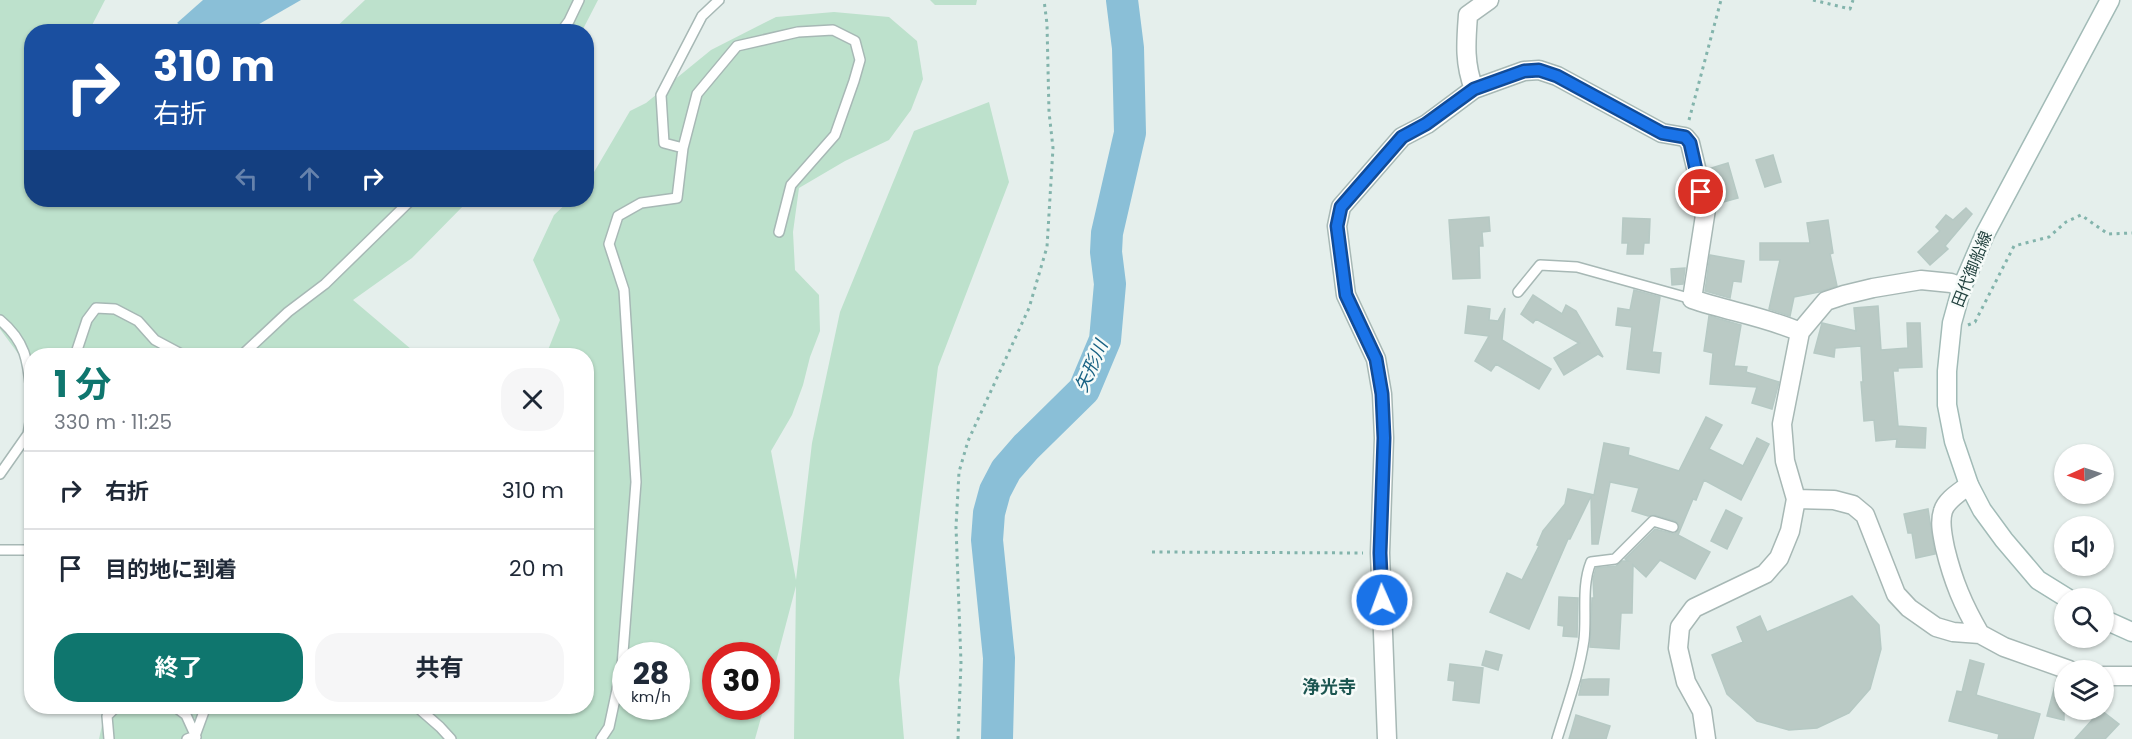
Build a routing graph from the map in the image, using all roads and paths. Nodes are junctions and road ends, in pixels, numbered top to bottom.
1 (579, 0) edge
2 (719, 0) edge
3 (1044, 0) edge
4 (1489, 0) edge
5 (1721, 0) edge
6 (1813, 0) edge
7 (1853, 0) edge
8 (2110, 0) edge
9 (567, 24) edge
10 (1474, 89) junction
11 (1685, 137) junction
12 (683, 148) junction
13 (404, 207) edge
14 (779, 232) dead end
15 (2132, 233) edge
16 (1962, 287) junction
17 (1518, 292) dead end
18 (1692, 298) junction
19 (0, 320) edge
20 (1952, 323) junction
21 (1800, 332) junction
22 (24, 348) edge
23 (78, 348) edge
24 (170, 348) edge
25 (249, 348) edge
26 (24, 440) edge
27 (0, 474) edge
28 (1969, 486) junction
29 (1796, 500) junction
30 (1673, 527) dead end
31 (24, 548) edge
32 (0, 550) edge
33 (1152, 552) dead end
34 (1380, 553) junction
35 (2054, 589) edge
36 (2114, 625) edge
37 (2132, 632) edge
38 (1980, 634) junction
39 (2054, 665) edge
40 (2114, 676) edge
41 (2132, 676) edge
42 (109, 714) edge
43 (187, 714) edge
44 (203, 714) edge
45 (425, 714) edge
46 (193, 738) edge
47 (109, 739) edge
48 (451, 739) edge
49 (601, 739) edge
50 (958, 739) edge
51 (1387, 739) edge
52 (1557, 739) edge
53 (1706, 739) edge

1 - 9 lane
2 - 12 lane
3 - 50 path
4 - 10 street
5 - 11 path
6 - 7 path
8 - 16 street, 田代御船線
10 - 11 street
10 - 34 street
11 - 18 street
12 - 14 lane
12 - 49 lane
13 - 25 lane
15 - 20 path
16 - 20 street, 田代御船線
16 - 21 street
17 - 18 lane
18 - 21 street
19 - 22 lane
20 - 28 street, 田代御船線
21 - 29 street
23 - 24 lane
26 - 27 lane
28 - 35 street, 田代御船線
28 - 38 street
29 - 38 street
29 - 53 street
30 - 52 lane
31 - 32 lane
33 - 34 path
34 - 51 street
36 - 37 street
38 - 39 street
40 - 41 street
42 - 47 lane
43 - 46 lane
44 - 46 lane
45 - 48 lane

